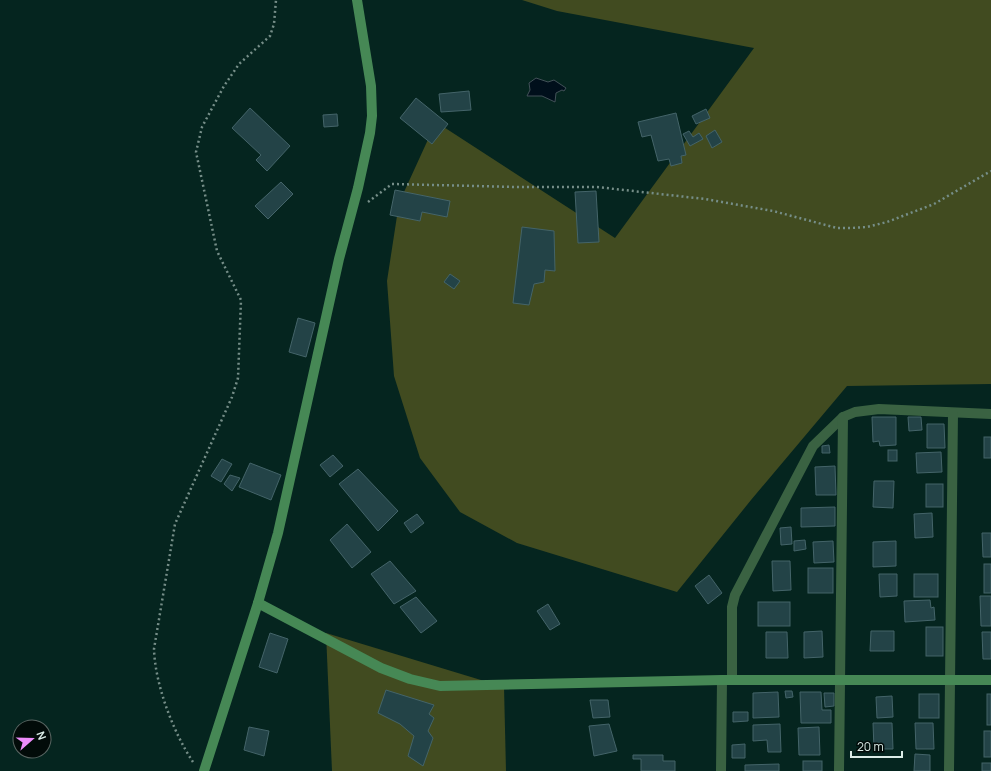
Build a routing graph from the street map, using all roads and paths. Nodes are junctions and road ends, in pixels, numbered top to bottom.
1 (276, 0) edge
2 (357, 0) edge
3 (991, 171) edge
4 (351, 214) junction
5 (953, 412) junction
6 (991, 414) edge
7 (843, 417) junction
8 (258, 603) junction
9 (841, 679) junction
10 (951, 679) junction
11 (727, 680) junction
12 (991, 680) edge
13 (195, 765) dead end
14 (204, 771) edge
15 (721, 771) edge
16 (839, 771) edge
17 (949, 771) edge

1 - 13 path
2 - 4 street
3 - 4 path
4 - 8 street
5 - 6 street
5 - 7 street
5 - 10 street
7 - 9 street
7 - 11 street
8 - 11 street
8 - 14 street
9 - 10 street
9 - 11 street
9 - 16 street
10 - 12 street
10 - 17 street
11 - 15 street

